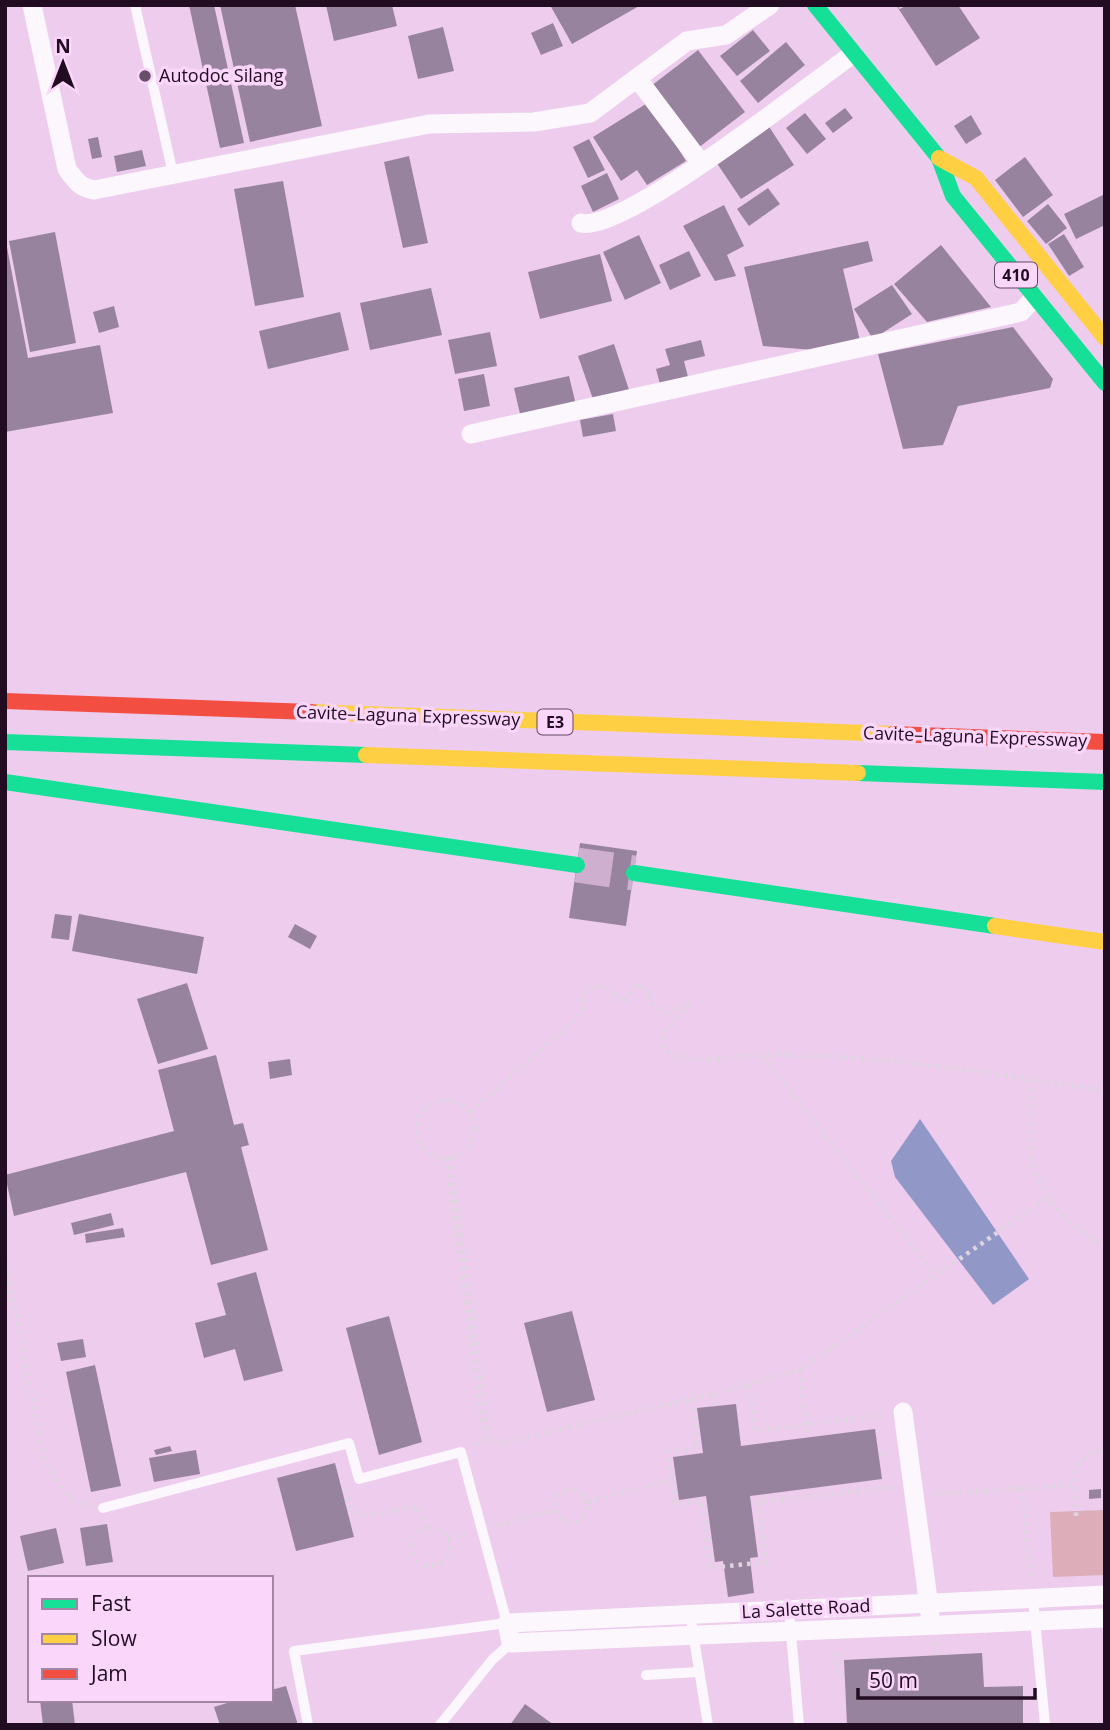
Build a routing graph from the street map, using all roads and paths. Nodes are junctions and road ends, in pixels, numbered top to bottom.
1 (32, 5) edge
2 (135, 5) edge
3 (770, 5) edge
4 (815, 5) edge
5 (852, 54) junction
6 (637, 78) junction
7 (939, 158) junction
8 (701, 163) junction
9 (173, 174) junction
10 (581, 223) dead end
11 (1034, 298) junction
12 (1105, 338) edge
13 (1105, 383) edge
14 (471, 434) dead end
15 (5, 701) edge
16 (5, 742) edge
17 (1105, 742) edge
18 (5, 782) edge
19 (1105, 782) edge
20 (576, 865) tunnel mouth
21 (634, 873) tunnel mouth
22 (1105, 942) edge
23 (761, 1055) junction
24 (1030, 1079) junction
25 (1105, 1091) edge
26 (470, 1112) junction
27 (448, 1157) junction
28 (1047, 1198) junction
29 (1105, 1244) edge
30 (5, 1256) edge
31 (936, 1275) junction
32 (800, 1370) junction
33 (750, 1385) junction
34 (713, 1394) junction
35 (692, 1399) junction
36 (715, 1406) dead end
37 (903, 1412) joint
38 (806, 1425) junction
39 (808, 1437) dead end
40 (1105, 1449) edge
41 (359, 1479) junction
42 (674, 1479) junction
43 (1075, 1485) junction
44 (814, 1488) dead end
45 (1022, 1488) junction
46 (914, 1490) junction
47 (815, 1496) junction
48 (587, 1502) junction
49 (103, 1508) joint
50 (555, 1510) junction
51 (1076, 1516) dead end
52 (498, 1525) dead end
53 (426, 1529) junction
54 (472, 1533) dead end
55 (448, 1539) junction
56 (1105, 1595) edge
57 (1033, 1598) junction
58 (928, 1603) junction
59 (789, 1610) junction
60 (690, 1614) junction
61 (1105, 1618) edge
62 (1035, 1621) junction
63 (507, 1623) junction
64 (931, 1625) junction
65 (792, 1631) junction
66 (692, 1636) junction
67 (511, 1643) junction
68 (937, 1648) dead end
69 (837, 1653) dead end
70 (938, 1655) dead end
71 (698, 1672) junction
72 (646, 1675) dead end
73 (845, 1676) dead end
74 (308, 1725) edge
75 (440, 1725) edge
76 (708, 1725) edge
77 (799, 1725) edge
78 (1045, 1725) edge

1 - 9 street
2 - 9 lane
3 - 6 street
4 - 5 main road, 410
5 - 7 main road, 410
5 - 8 street
6 - 8 street
6 - 9 street
7 - 11 main road, 410
7 - 12 main road, 410
8 - 10 street
11 - 13 main road, 410
11 - 14 street
15 - 17 main road, Cavite–Laguna Expressway / E3
16 - 19 main road
18 - 20 main road
21 - 22 main road
23 - 24 path
23 - 26 path
23 - 31 path
24 - 25 path
24 - 28 path
26 - 27 path
26 - 27 path
27 - 35 path
28 - 29 path
28 - 31 path
30 - 49 path
31 - 32 path
32 - 33 path
32 - 38 path
33 - 34 path
33 - 38 path
34 - 35 path
34 - 36 path
35 - 42 path
37 - 38 path
37 - 46 street
38 - 39 path
40 - 43 path
41 - 49 lane
41 - 53 path
41 - 63 lane
42 - 47 path
42 - 48 path
43 - 45 path
43 - 51 path
44 - 47 path
45 - 46 path
45 - 57 path
46 - 47 path
46 - 58 street
48 - 50 path
48 - 50 path
50 - 52 path
53 - 55 path
53 - 55 path
54 - 55 path
56 - 57 street, La Salette Road
57 - 58 street, La Salette Road
57 - 62 lane
58 - 59 street, La Salette Road
58 - 64 street
59 - 60 street, La Salette Road
59 - 65 lane
60 - 63 street, La Salette Road
60 - 66 lane
61 - 62 street, La Salette Road
62 - 64 street, La Salette Road
62 - 78 lane
63 - 67 street
63 - 74 lane
64 - 65 street, La Salette Road
65 - 66 street, La Salette Road
65 - 77 lane
66 - 67 street, La Salette Road
66 - 71 lane
67 - 75 lane
68 - 70 path
69 - 73 path
71 - 72 lane
71 - 76 lane

